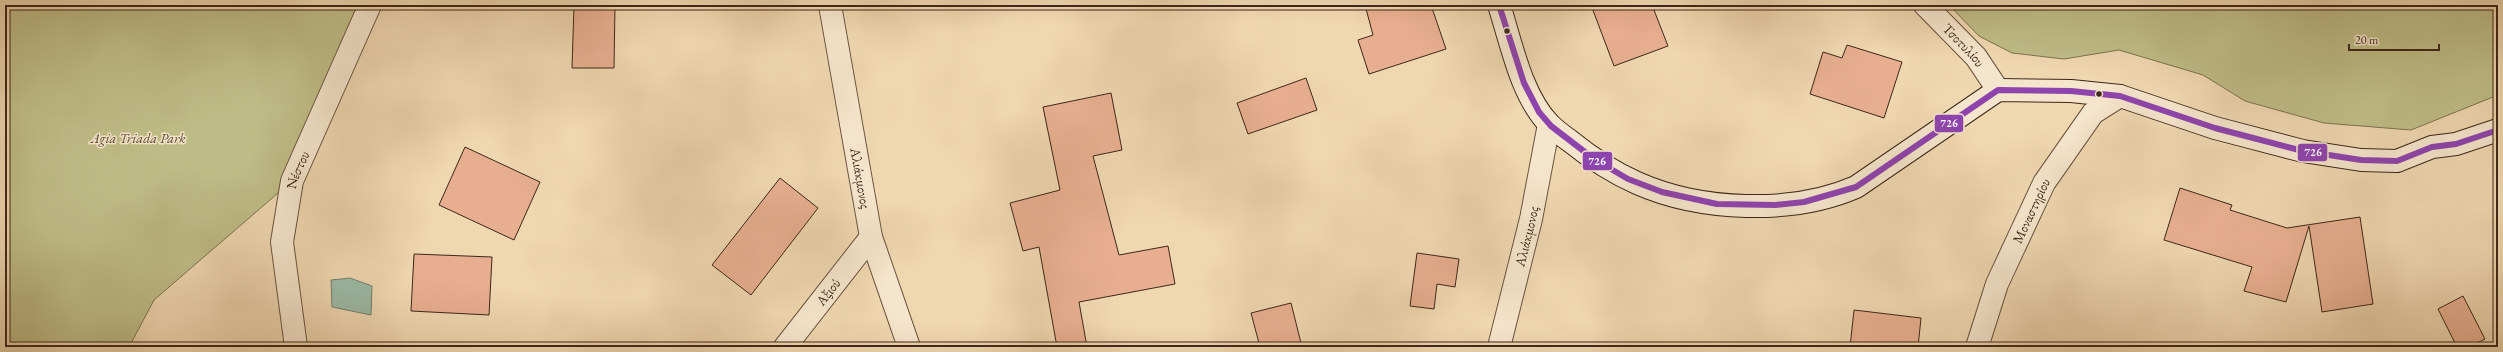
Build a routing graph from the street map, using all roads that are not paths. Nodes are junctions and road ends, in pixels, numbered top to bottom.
1 (370, 5) edge
2 (830, 5) edge
3 (1499, 5) edge
4 (1925, 5) edge
5 (1998, 90) junction
6 (2120, 96) junction
7 (1549, 124) junction
8 (2498, 130) edge
9 (871, 237) junction
10 (296, 347) edge
11 (785, 347) edge
12 (909, 347) edge
13 (1499, 347) edge
14 (1977, 347) edge

1 - 10 street, Νέστου
2 - 9 street, Αλιάκμονος
3 - 7 street
4 - 5 street, Τσοτυλίου
5 - 6 street
5 - 7 street
6 - 8 street
6 - 14 street, Μοναστηρίου
7 - 13 street, Αλιάκμονος
9 - 11 street, Αξιού
9 - 12 street, Αλιάκμονος

